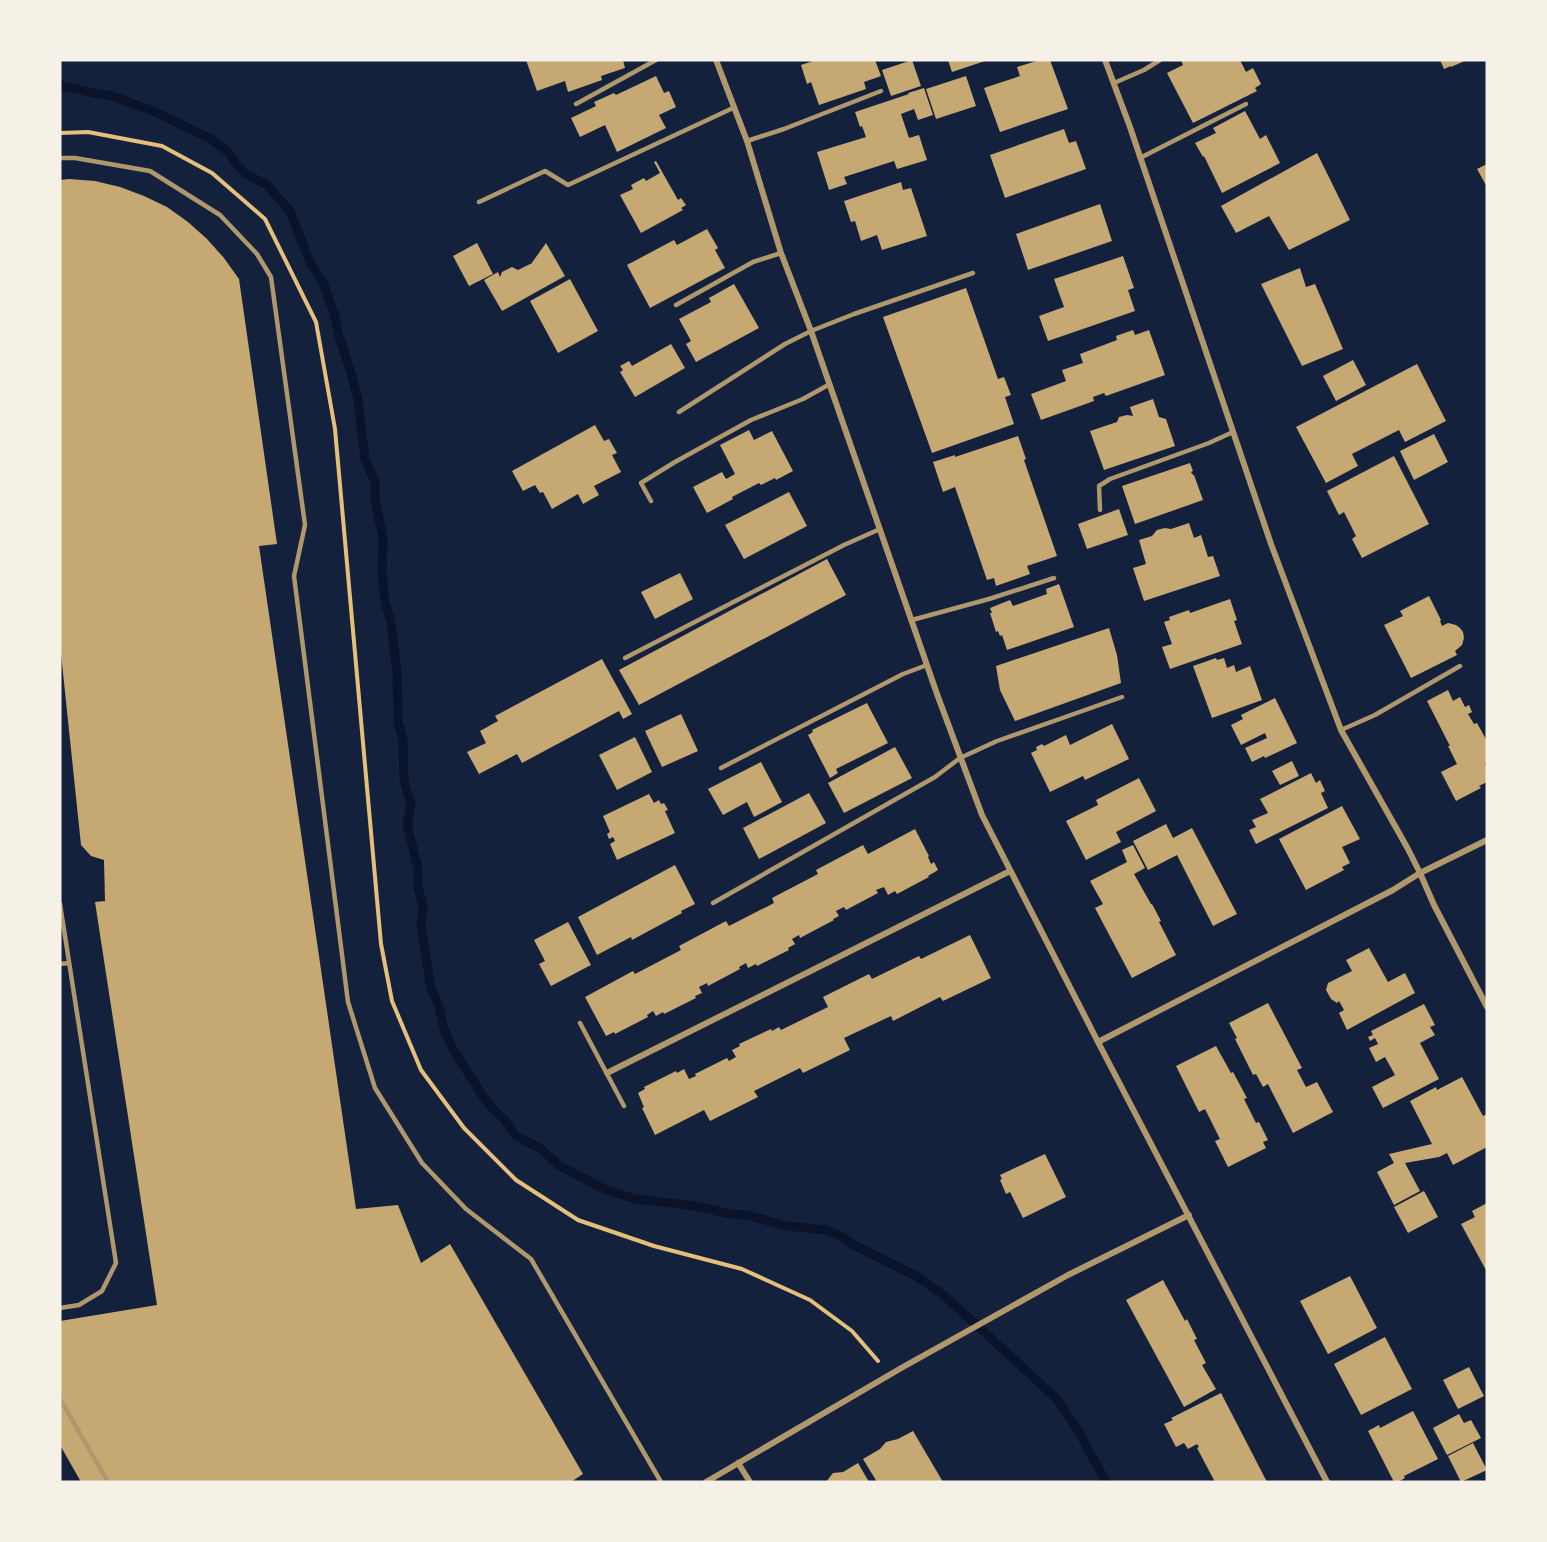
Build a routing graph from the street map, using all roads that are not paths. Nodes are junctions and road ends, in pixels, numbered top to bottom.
1 (656, 60) edge
2 (716, 60) edge
3 (1105, 60) edge
4 (1160, 60) edge
5 (1114, 84) junction
6 (881, 91) dead end
7 (576, 104) dead end
8 (1246, 104) dead end
9 (733, 108) junction
10 (747, 141) junction
11 (60, 158) edge
12 (1140, 158) junction
13 (479, 202) dead end
14 (781, 253) junction
15 (973, 273) dead end
16 (676, 305) dead end
17 (811, 331) junction
18 (830, 384) junction
19 (679, 412) dead end
20 (1233, 432) junction
21 (651, 501) dead end
22 (1100, 510) dead end
23 (880, 529) junction
24 (1054, 578) dead end
25 (912, 620) junction
26 (625, 658) dead end
27 (927, 665) junction
28 (1460, 666) dead end
29 (1122, 697) dead end
30 (1341, 730) junction
31 (960, 758) junction
32 (721, 768) dead end
33 (1487, 840) edge
34 (1011, 871) junction
35 (1420, 873) junction
36 (713, 903) dead end
37 (60, 904) edge
38 (69, 963) junction
39 (60, 964) edge
40 (1487, 1007) edge
41 (580, 1023) dead end
42 (1098, 1042) junction
43 (607, 1073) junction
44 (624, 1106) dead end
45 (1190, 1215) junction
46 (60, 1308) edge
47 (60, 1399) edge
48 (738, 1463) junction
49 (108, 1482) edge
50 (661, 1482) edge
51 (706, 1482) edge
52 (750, 1482) edge
53 (1327, 1482) edge

1 - 7 lane
2 - 9 street
3 - 5 street
4 - 5 lane
5 - 12 street
6 - 10 lane
8 - 12 lane
9 - 10 street
9 - 13 lane
10 - 14 street
11 - 50 lane
12 - 20 street
14 - 16 lane
14 - 17 street
15 - 17 lane
17 - 18 street
17 - 19 lane
18 - 21 lane
18 - 23 street
20 - 22 lane
20 - 30 street
23 - 25 street
23 - 26 lane
24 - 25 lane
25 - 27 street
27 - 31 street
27 - 32 lane
28 - 30 lane
29 - 31 lane
30 - 35 street
31 - 34 street
31 - 36 lane
33 - 35 street
34 - 42 street
34 - 43 street
35 - 40 street
35 - 42 street
37 - 38 lane
38 - 39 lane
38 - 46 lane
41 - 43 lane
42 - 45 street
43 - 44 lane
45 - 48 street
45 - 53 street
47 - 49 lane
48 - 51 street
48 - 52 street

